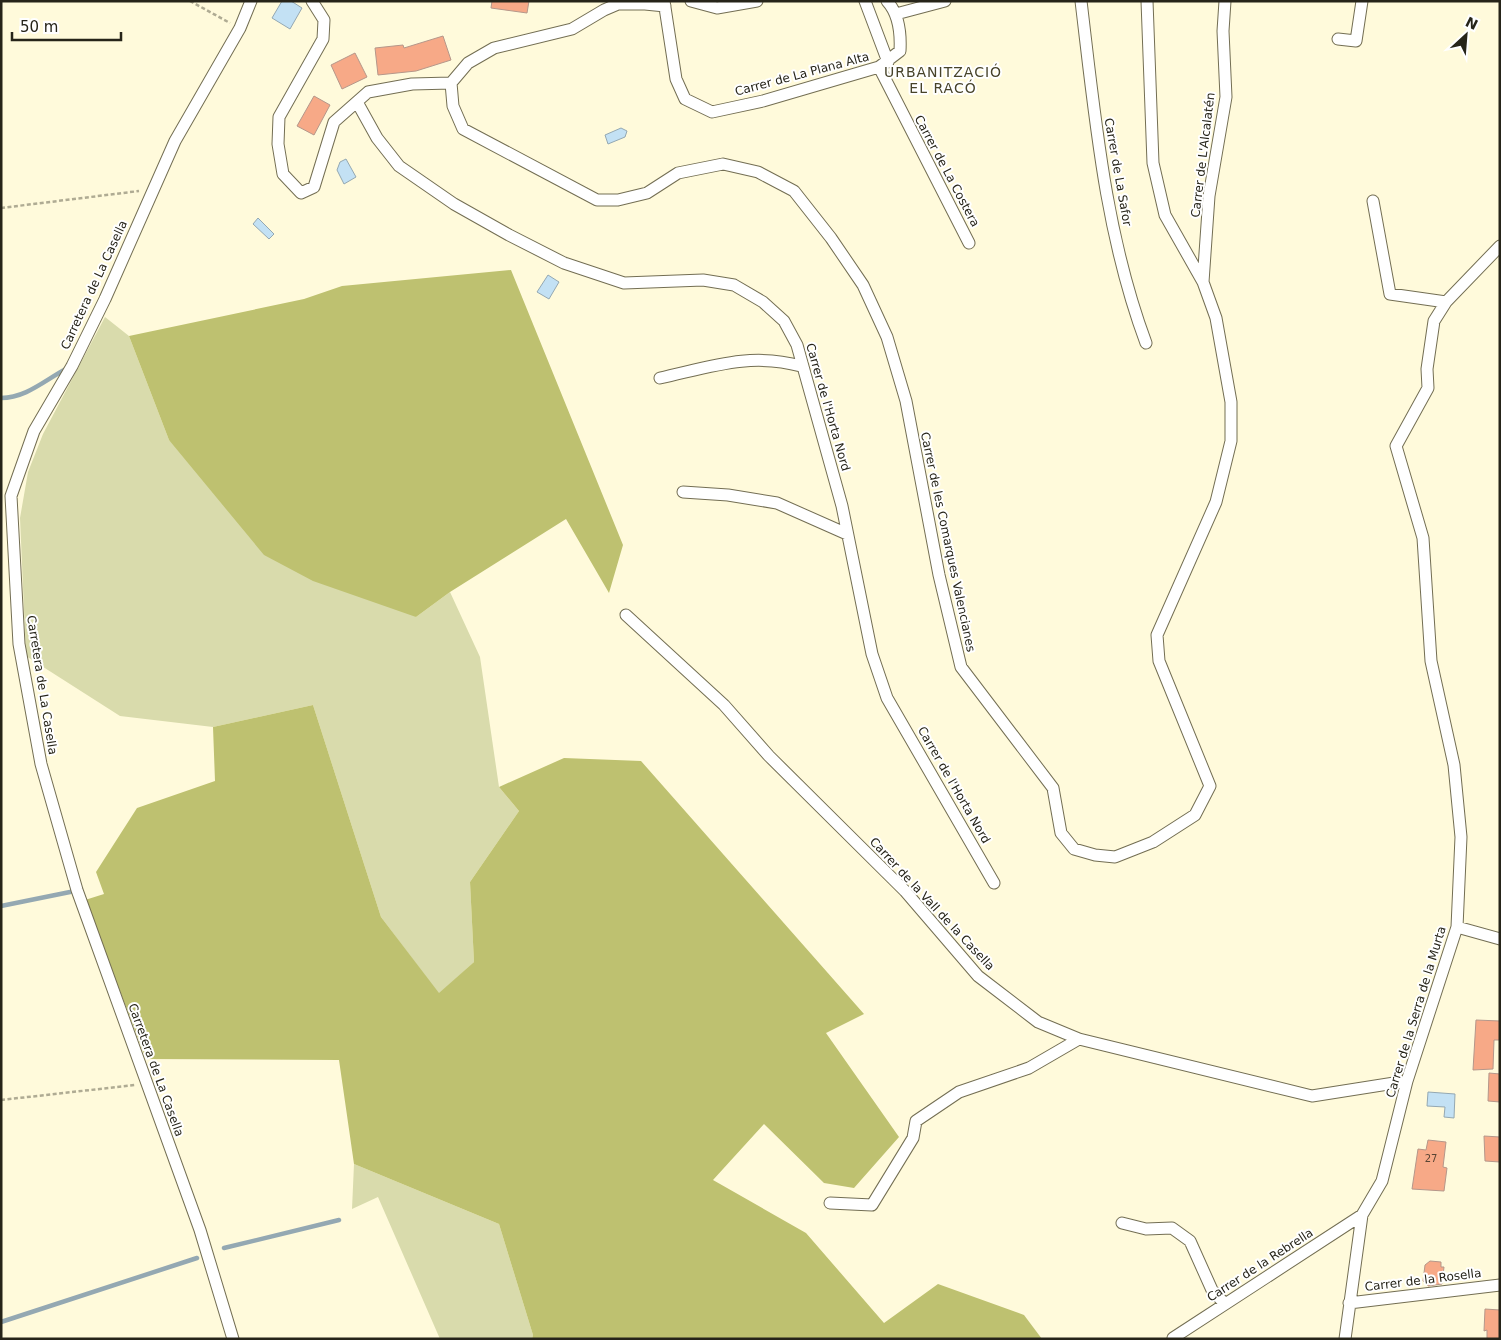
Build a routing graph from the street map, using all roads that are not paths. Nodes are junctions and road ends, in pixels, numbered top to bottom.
1 (251, 1) edge
2 (312, 1) edge
3 (691, 1) edge
4 (757, 1) edge
5 (865, 1) edge
6 (887, 1) edge
7 (945, 1) edge
8 (1081, 1) edge
9 (1147, 1) edge
10 (1225, 1) edge
11 (1362, 1) edge
12 (665, 4) edge
13 (607, 5) edge
14 (896, 14) junction
15 (1338, 39) dead end
16 (884, 65) junction
17 (451, 84) junction
18 (357, 102) junction
19 (1372, 201) dead end
20 (969, 242) dead end
21 (1500, 246) edge
22 (1202, 282) junction
23 (1446, 302) junction
24 (1146, 343) dead end
25 (802, 366) junction
26 (660, 378) dead end
27 (683, 492) dead end
28 (848, 534) junction
29 (626, 615) dead end
30 (994, 883) dead end
31 (1457, 927) junction
32 (1500, 940) edge
33 (1079, 1039) junction
34 (1408, 1081) junction
35 (830, 1203) dead end
36 (1362, 1215) junction
37 (1122, 1223) dead end
38 (1500, 1285) edge
39 (1348, 1303) junction
40 (1225, 1304) junction
41 (1173, 1338) edge
42 (233, 1339) edge
43 (1345, 1339) edge

1 - 42 street, Carretera de La Casella
2 - 18 street
3 - 4 street
5 - 16 street, Carrer de La Costera
6 - 14 street
7 - 14 street
8 - 24 street, Carrer de La Safor
9 - 22 street, Carrer de les Comarques Valencianes
10 - 22 street, Carrer de L'Alcalatén
11 - 15 street
12 - 13 street
12 - 16 street, Carrer de La Plana Alta
13 - 17 street
14 - 16 street
16 - 20 street, Carrer de La Costera
17 - 18 street
17 - 22 street, Carrer de les Comarques Valencianes
18 - 25 street, Carrer de l'Horta Nord
19 - 23 street
21 - 23 street, Carrer de la Serra de la Murta
23 - 31 street, Carrer de la Serra de la Murta
25 - 26 street
25 - 28 street, Carrer de l'Horta Nord
27 - 28 street
28 - 30 street, Carrer de l'Horta Nord
29 - 33 street, Carrer de la Vall de la Casella
31 - 32 street
31 - 34 street, Carrer de la Serra de la Murta
33 - 34 street, Carrer de la Vall de la Casella
33 - 35 street
34 - 36 street, Carrer de la Serra de la Murta
36 - 39 street, Carrer de la Serra de la Murta
36 - 40 street, Carrer de la Rebrella
37 - 40 street
38 - 39 street, Carrer de la Rosella
39 - 43 street, Carrer de la Serra de la Murta
40 - 41 street, Carrer de la Rebrella

